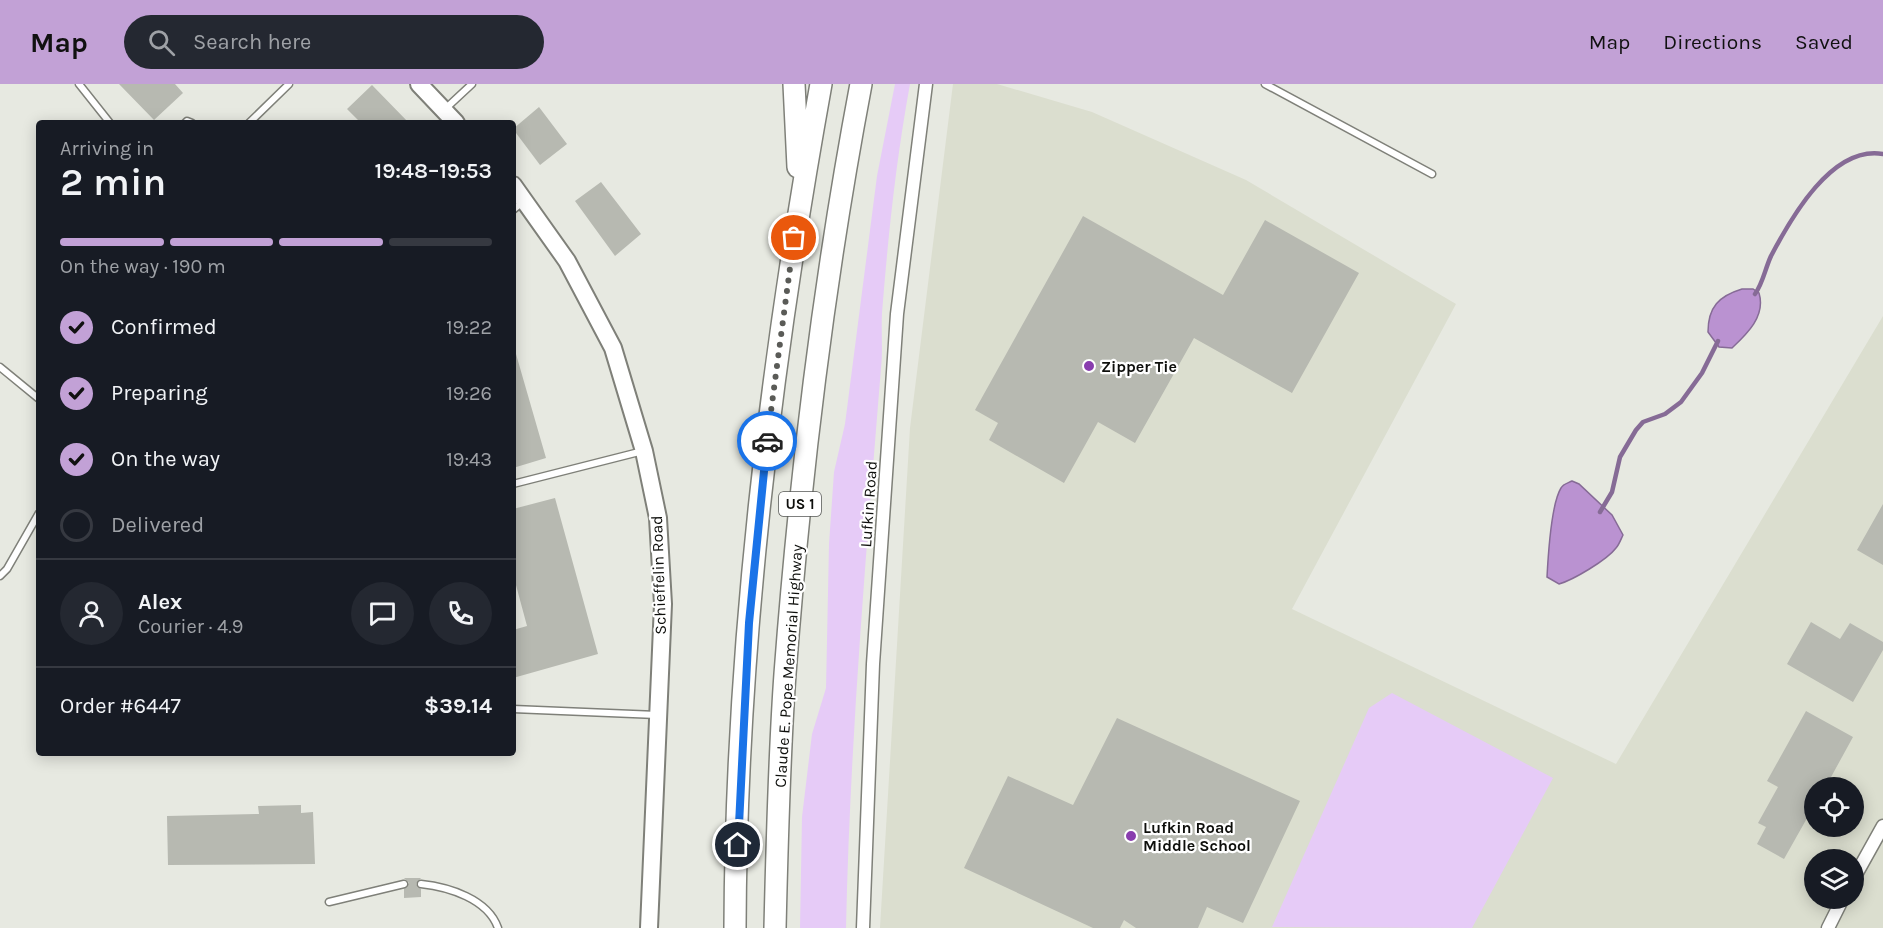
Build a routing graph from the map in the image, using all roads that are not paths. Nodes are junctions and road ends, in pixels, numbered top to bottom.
1 (79, 84) edge
2 (289, 84) edge
3 (418, 84) edge
4 (472, 84) edge
5 (794, 84) edge
6 (821, 84) edge
7 (861, 84) edge
8 (926, 84) edge
9 (1265, 84) edge
10 (444, 110) junction
11 (108, 120) edge
12 (252, 120) edge
13 (453, 120) edge
14 (1432, 174) dead end
15 (800, 199) junction
16 (519, 205) edge
17 (0, 367) edge
18 (36, 397) edge
19 (644, 451) junction
20 (516, 483) edge
21 (36, 518) edge
22 (0, 576) edge
23 (516, 709) edge
24 (658, 715) junction
25 (1883, 826) edge
26 (1864, 860) edge
27 (404, 884) dead end
28 (421, 884) dead end
29 (329, 902) dead end
30 (1838, 909) edge
31 (498, 928) edge
32 (649, 928) edge
33 (735, 928) edge
34 (775, 928) edge
35 (863, 928) edge
36 (1828, 928) edge

1 - 11 lane
2 - 12 lane
3 - 10 street
4 - 10 lane
5 - 15 highway
6 - 15 highway, US 1
7 - 34 highway, Claude E. Pope Memorial Highway / US 1
8 - 35 street, Lufkin Road
9 - 14 lane
10 - 13 street
15 - 33 highway, US 1
16 - 19 street, Schieffelin Road
17 - 18 lane
19 - 20 lane
19 - 24 street, Schieffelin Road
21 - 22 lane
23 - 24 lane
24 - 32 street, Schieffelin Road
25 - 26 street
27 - 29 lane
28 - 31 lane
30 - 36 street

